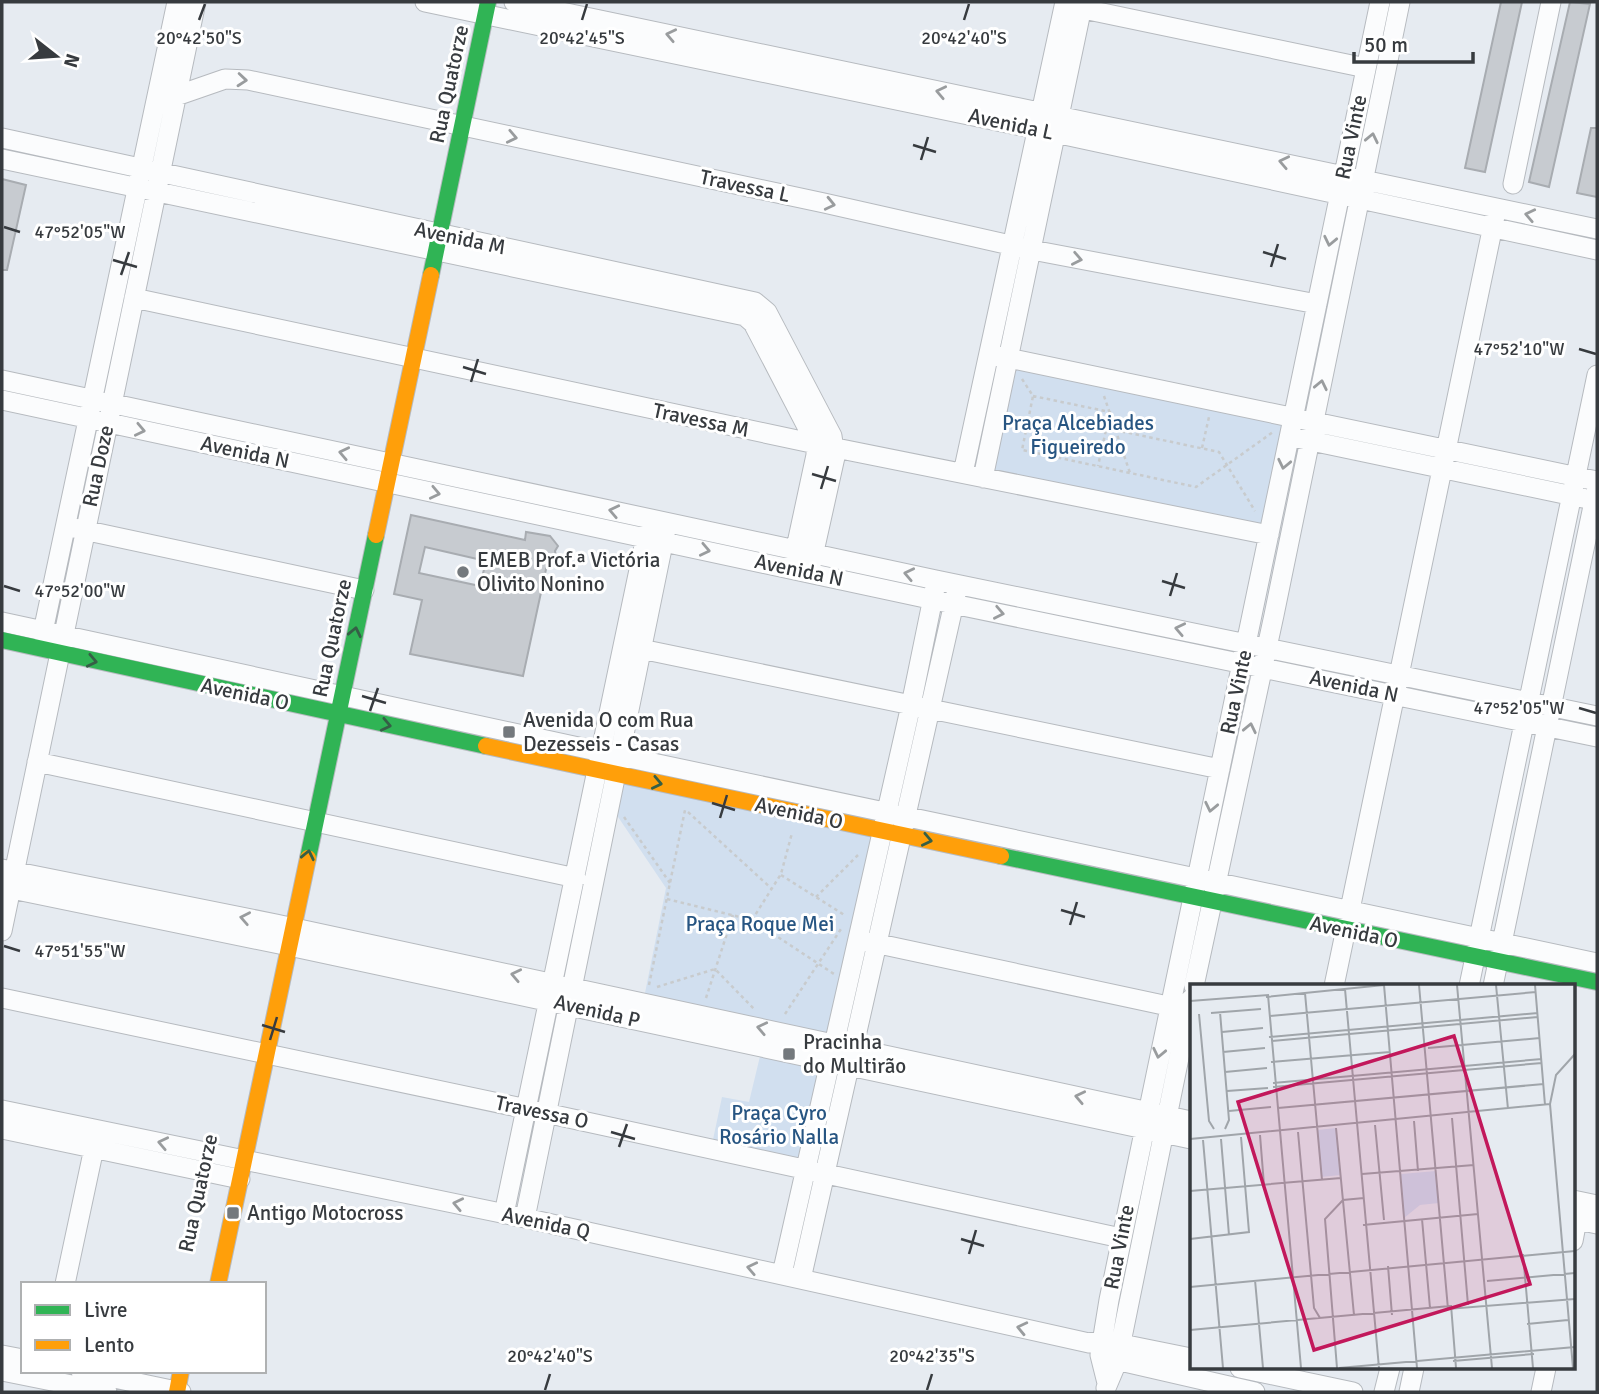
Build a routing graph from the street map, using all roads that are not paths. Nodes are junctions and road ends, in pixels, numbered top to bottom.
1 (177, 2) edge
2 (197, 2) edge
3 (425, 2) edge
4 (514, 2) edge
5 (1380, 2) edge
6 (1400, 2) edge
7 (1551, 2) edge
8 (1073, 4) edge
9 (475, 10) edge
10 (711, 52) junction
11 (1366, 68) junction
12 (177, 96) junction
13 (449, 123) junction
14 (1048, 123) junction
15 (2, 138) edge
16 (2, 159) edge
17 (1344, 174) junction
18 (1363, 178) junction
19 (149, 181) junction
20 (1513, 184) dead end
21 (1339, 196) junction
22 (1359, 200) junction
23 (1497, 208) junction
24 (1492, 228) junction
25 (1597, 229) edge
26 (426, 239) junction
27 (1013, 246) junction
28 (1032, 250) junction
29 (1597, 250) edge
30 (134, 298) junction
31 (1317, 304) junction
32 (989, 354) junction
33 (400, 355) junction
34 (1009, 359) junction
35 (1597, 375) edge
36 (2, 380) edge
37 (2, 400) edge
38 (100, 411) junction
39 (1292, 427) junction
40 (1312, 431) junction
41 (825, 446) junction
42 (1444, 459) junction
43 (377, 471) junction
44 (963, 473) junction
45 (984, 478) junction
46 (1574, 486) junction
47 (1597, 492) edge
48 (65, 526) junction
49 (85, 530) junction
50 (656, 530) junction
51 (1269, 535) junction
52 (802, 561) junction
53 (958, 584) junction
54 (351, 587) junction
55 (935, 589) junction
56 (953, 604) junction
57 (2, 622) edge
58 (2, 640) edge
59 (41, 640) junction
60 (61, 645) junction
61 (641, 649) junction
62 (1245, 653) junction
63 (1265, 657) junction
64 (1399, 675) junction
65 (1395, 694) junction
66 (328, 703) junction
67 (921, 706) junction
68 (1527, 712) junction
69 (1597, 716) edge
70 (1549, 717) junction
71 (1597, 737) edge
72 (37, 762) junction
73 (609, 763) junction
74 (1220, 769) junction
75 (303, 818) junction
76 (884, 821) junction
77 (904, 825) junction
78 (576, 878) junction
79 (1196, 878) junction
80 (7, 879) edge
81 (1214, 892) junction
82 (1192, 898) junction
83 (1348, 920) junction
84 (2, 932) edge
85 (280, 934) junction
86 (859, 934) junction
87 (1502, 943) junction
88 (1477, 948) junction
89 (1498, 962) junction
90 (1597, 962) edge
91 (1597, 982) edge
92 (1194, 984) edge
93 (1334, 984) edge
94 (1469, 984) edge
95 (1493, 984) edge
96 (561, 994) junction
97 (2, 998) edge
98 (1190, 1004) edge
99 (1168, 1006) junction
100 (723, 1029) junction
101 (254, 1051) junction
102 (842, 1055) junction
103 (2, 1110) edge
104 (537, 1111) junction
105 (1145, 1120) junction
106 (1190, 1121) edge
107 (1166, 1124) junction
108 (2, 1129) edge
109 (1190, 1138) edge
110 (94, 1149) junction
111 (231, 1167) junction
112 (815, 1172) junction
113 (1574, 1200) edge
114 (1597, 1205) edge
115 (504, 1214) junction
116 (525, 1217) junction
117 (1575, 1220) edge
118 (1597, 1224) edge
119 (1121, 1238) junction
120 (791, 1276) junction
121 (65, 1282) edge
122 (218, 1282) edge
123 (1106, 1348) junction
124 (2, 1355) edge
125 (1190, 1358) edge
126 (21, 1359) edge
127 (1250, 1370) edge
128 (1254, 1370) edge
129 (1390, 1370) edge
130 (1414, 1370) edge
131 (1546, 1370) edge
132 (2, 1371) edge
133 (89, 1373) edge
134 (181, 1373) edge
135 (44, 1381) edge
136 (1106, 1388) edge
137 (107, 1392) edge
138 (178, 1392) edge
139 (1252, 1392) edge
140 (1353, 1392) edge
141 (1384, 1392) edge
142 (1409, 1392) edge
143 (1541, 1392) edge

1 - 19 street, Rua Doze
2 - 12 street, Rua Doze
3 - 9 street, Avenida L
10 -> 4 street, Avenida L
5 - 11 street, Rua Vinte
18 -> 6 street, Rua Vinte
7 - 20 street
8 - 11 street
8 - 14 street
9 - 10 street, Avenida L
9 - 13 street, Rua Quatorze
10 - 14 street, Avenida L
11 - 17 street, Rua Vinte
12 -> 13 street, Travessa L
12 - 19 street, Rua Doze
13 - 26 street, Rua Quatorze
13 -> 27 street, Travessa L
17 -> 14 street, Avenida L
14 - 21 street, Avenida L
14 - 27 street
14 - 28 street
15 - 19 street, Avenida M
16 - 19 street, Avenida M
17 - 18 street, Avenida L
17 - 21 street, Rua Vinte
18 - 22 street, Rua Vinte
18 - 23 street, Avenida L
19 - 26 street, Avenida M
19 - 30 street, Rua Doze
19 - 38 street, Rua Doze
21 - 22 street, Avenida L
21 -> 31 street, Rua Vinte
22 - 24 street, Avenida L
40 -> 22 street, Rua Vinte
23 - 24 street
25 -> 23 street, Avenida L
24 - 29 street, Avenida L
24 - 42 street
26 - 33 street, Rua Quatorze
26 - 41 street, Avenida M
27 - 28 street, Travessa L
27 - 32 street
28 -> 31 street, Travessa L
28 - 34 street
30 - 33 street, Travessa M
30 - 38 street, Rua Doze
31 - 39 street, Rua Vinte
32 - 34 street
32 - 44 street
33 - 41 street, Travessa M
33 - 43 street, Rua Quatorze
34 - 39 street
34 - 45 street
35 - 46 street
36 - 38 street, Avenida N
37 - 38 street, Avenida N
38 - 43 street, Avenida N
38 - 48 street, Rua Doze
38 - 49 street, Rua Doze
39 - 40 street
39 -> 51 street, Rua Vinte
40 - 42 street
40 - 63 street, Rua Vinte
41 - 44 street, Travessa M
41 - 52 street
42 - 46 street
42 - 64 street
43 - 50 street, Avenida N
43 - 54 street, Rua Quatorze
44 - 45 street, Travessa M
45 - 51 street, Travessa M
46 - 47 street
46 - 68 street
47 - 70 street
48 - 49 street
48 - 59 street, Rua Doze
49 - 54 street
49 - 60 street, Rua Doze
50 - 52 street, Avenida N
50 - 61 street
50 - 73 street
51 - 62 street, Rua Vinte
52 - 55 street, Avenida N
53 - 55 street, Avenida N
53 - 56 street
62 -> 53 street, Avenida N
66 -> 54 street, Rua Quatorze
55 - 56 street, Avenida N
55 - 67 street
56 -> 62 street, Avenida N
56 - 67 street
57 - 59 street, Avenida O
58 - 59 street, Avenida O
59 - 60 street, Avenida O
60 - 66 street, Avenida O
60 - 72 street, Rua Doze
61 - 67 street
61 - 73 street
62 - 63 street, Avenida N
62 - 74 street, Rua Vinte
63 - 64 street, Avenida N
63 - 65 street, Avenida N
81 -> 63 street, Rua Vinte
64 - 65 street
64 - 68 street, Avenida N
65 - 68 street, Avenida N
65 - 83 street
66 - 73 street, Avenida O
66 - 75 street, Rua Quatorze
67 - 74 street
67 - 76 street
67 - 77 street
68 - 70 street, Avenida N
68 - 88 street
69 - 70 street, Avenida N
70 - 71 street, Avenida N
70 - 87 street
72 - 75 street
72 - 80 street, Rua Doze
73 - 76 street, Avenida O
73 -> 76 street, Avenida O
73 - 78 street
73 - 96 street
74 -> 79 street, Rua Vinte
75 - 78 street
85 -> 75 street, Rua Quatorze
76 - 77 street, Avenida O
76 - 86 street
77 - 79 street, Avenida O
77 -> 82 street, Avenida O
77 - 86 street
78 - 96 street
79 - 81 street, Avenida O
79 - 82 street, Rua Vinte
80 - 84 street, Rua Doze
80 - 85 street, Avenida P
81 - 82 street, Avenida O
81 - 83 street, Avenida O
81 - 92 street, Rua Vinte
82 - 99 street, Rua Vinte
83 - 88 street, Avenida O
83 - 93 street
85 - 96 street, Avenida P
85 - 101 street, Rua Quatorze
86 - 99 street
86 - 102 street
86 - 102 street
87 - 88 street, Avenida O
87 - 89 street
87 - 90 street, Avenida O
88 - 89 street, Avenida O
88 - 94 street
89 - 91 street, Avenida O
89 - 95 street
96 - 100 street, Avenida P
96 - 100 street, Avenida P
96 - 104 street
97 - 101 street, Travessa O
98 - 107 street, Rua Vinte
99 -> 105 street, Rua Vinte
100 - 102 street, Avenida P
102 -> 100 street, Avenida P
101 - 104 street, Travessa O
101 - 111 street, Rua Quatorze
102 - 105 street, Avenida P
102 - 112 street
111 -> 103 street, Avenida Q
104 - 112 street, Travessa O
104 - 115 street
104 - 116 street
105 - 107 street, Avenida P
105 - 119 street, Rua Vinte
106 - 107 street, Avenida P
107 - 109 street, Avenida P
107 - 123 street, Rua Vinte
108 - 110 street, Avenida Q
110 - 111 street, Avenida Q
110 - 121 street
115 -> 111 street, Avenida Q
111 - 122 street, Rua Quatorze
112 - 119 street, Travessa O
112 - 120 street
113 - 114 street
115 - 116 street, Avenida Q
120 -> 116 street, Avenida Q
117 - 118 street
119 - 123 street, Rua Vinte
123 -> 120 street, Avenida Q
123 - 125 street, Avenida Q
123 - 136 street, Rua Vinte
123 - 139 street, Avenida Q
124 - 126 street
127 - 139 street
128 - 140 street
129 - 141 street
130 - 142 street
131 - 143 street
132 - 135 street
133 - 138 street
134 - 138 street
135 - 137 street

